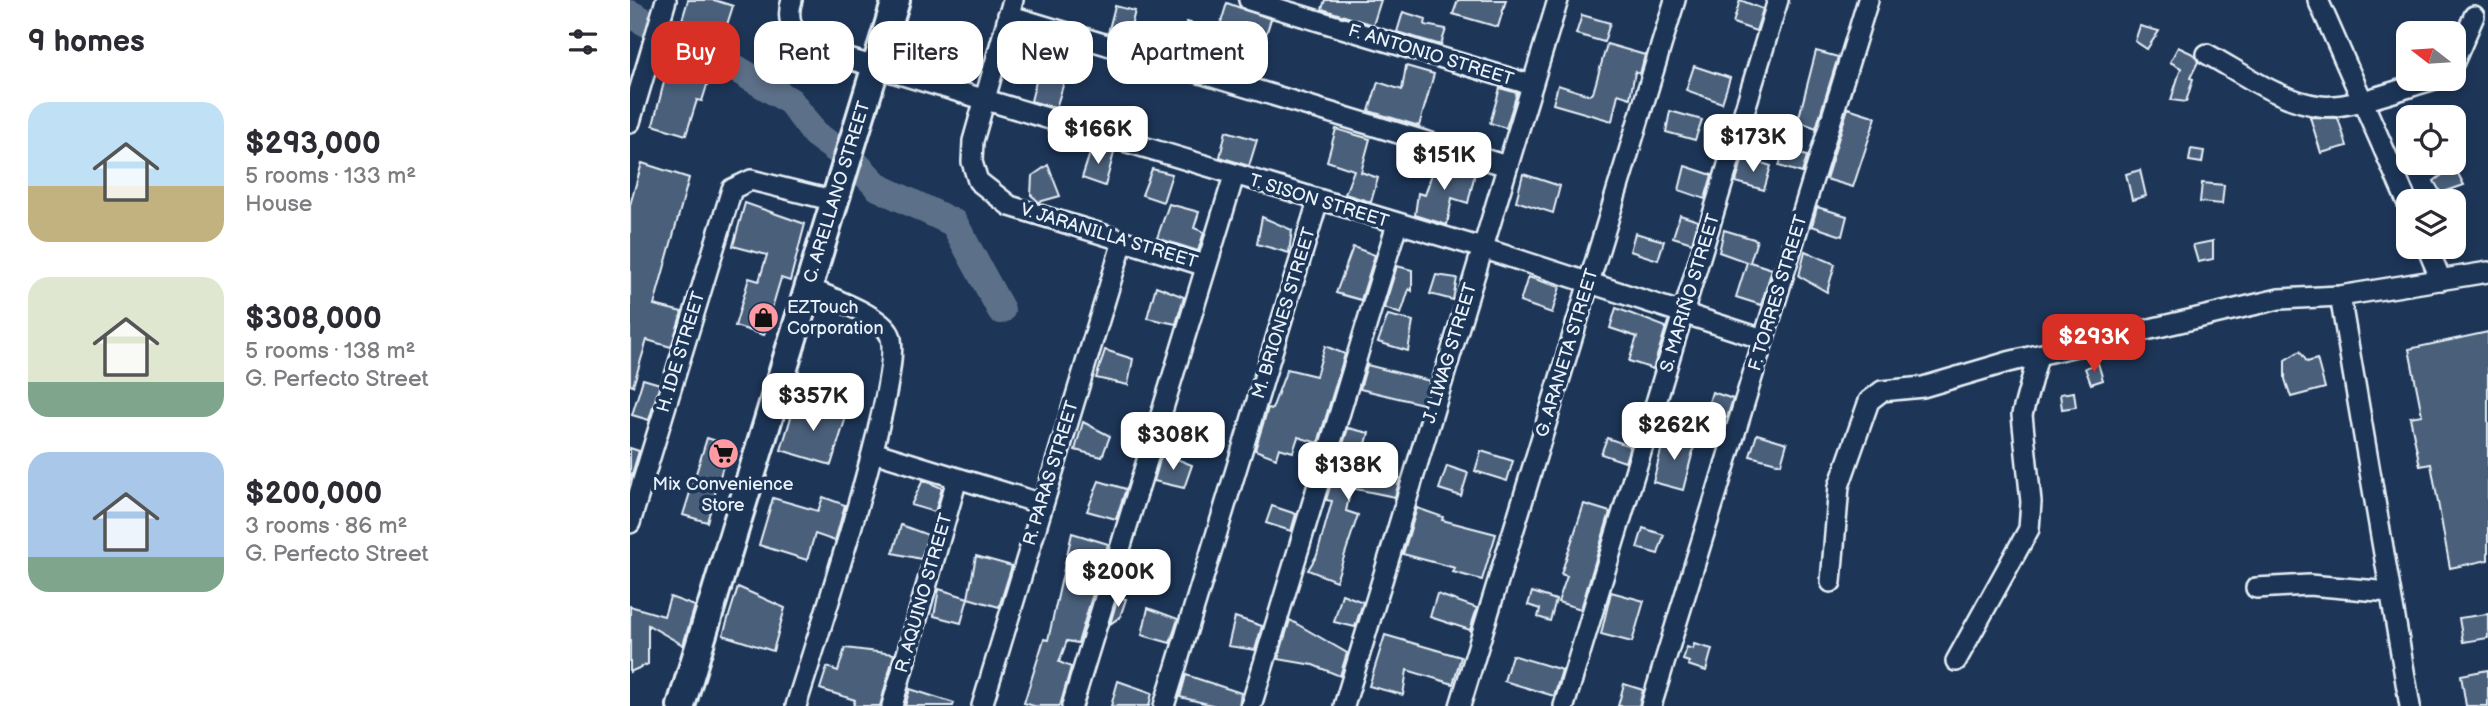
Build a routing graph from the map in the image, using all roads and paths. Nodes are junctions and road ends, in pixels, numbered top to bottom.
1 (666, 0) edge
2 (792, 0) edge
3 (895, 0) edge
4 (1249, 0) edge
5 (1675, 0) edge
6 (1778, 0) edge
7 (1868, 0) edge
8 (2318, 0) edge
9 (1552, 1) edge
10 (1010, 8) edge
11 (2474, 16) dead end
12 (888, 21) edge
13 (2466, 34) edge
14 (2207, 54) dead end
15 (868, 65) edge
16 (869, 84) edge
17 (932, 84) edge
18 (1532, 85) junction
19 (2396, 90) edge
20 (983, 99) junction
21 (2362, 100) junction
22 (630, 122) edge
23 (1507, 166) junction
24 (1234, 176) junction
25 (2401, 189) edge
26 (835, 201) junction
27 (1318, 201) junction
28 (1397, 224) junction
29 (1123, 240) junction
30 (1482, 248) junction
31 (2432, 259) edge
32 (1206, 266) junction
33 (2488, 272) edge
34 (2441, 280) junction
35 (1588, 282) junction
36 (808, 288) junction
37 (2340, 296) junction
38 (1683, 313) junction
39 (1763, 339) junction
40 (2038, 356) junction
41 (873, 452) junction
42 (957, 479) junction
43 (1042, 503) junction
44 (630, 523) edge
45 (1831, 582) dead end
46 (2256, 588) dead end
47 (2390, 592) junction
48 (1956, 661) dead end
49 (681, 706) edge
50 (796, 706) edge
51 (892, 706) edge
52 (982, 706) edge
53 (1072, 706) edge
54 (1164, 706) edge
55 (1251, 706) edge
56 (1344, 706) edge
57 (1460, 706) edge
58 (1564, 706) edge
59 (1651, 706) edge
60 (2410, 706) edge

1 - 22 street
2 - 15 street, T. SISON STREET
3 - 12 street, C. ARELLANO STREET
4 - 18 street, F. ANTONIO STREET
5 - 35 street, G. ARANETA STREET
6 - 38 street, S. MARIÑO STREET
7 - 39 street, F. TORRES STREET
8 - 21 street
9 - 18 street, J. LIWAG STREET
10 - 20 street, V. JARANILLA STREET
10 - 23 street
11 - 13 street
14 - 21 street
16 - 26 street, C. ARELLANO STREET
17 - 20 street, T. SISON STREET
18 - 23 street, J. LIWAG STREET
19 - 21 street
20 - 24 street, T. SISON STREET
20 - 29 street, V. JARANILLA STREET
21 - 25 street
23 - 30 street, J. LIWAG STREET
24 - 27 street, T. SISON STREET
24 - 32 street
26 - 36 street, C. ARELLANO STREET
26 - 44 street, H. IDE STREET
27 - 28 street, T. SISON STREET
27 - 54 street, M. BRIONES STREET
28 - 30 street, T. SISON STREET
28 - 55 street
29 - 32 street, V. JARANILLA STREET
29 - 43 street, R. PARAS STREET
30 - 35 street, T. SISON STREET
30 - 56 street, J. LIWAG STREET
31 - 34 street
32 - 53 street
33 - 34 street
34 - 37 street
35 - 38 street, T. SISON STREET
35 - 57 street, G. ARANETA STREET
36 - 41 street
36 - 49 street, C. ARELLANO STREET
37 - 40 street
37 - 47 street
38 - 39 street, T. SISON STREET
38 - 58 street, S. MARIÑO STREET
39 - 59 street, F. TORRES STREET
40 - 45 street
40 - 48 street
41 - 42 street
41 - 50 street
42 - 43 street
42 - 51 street, R. AQUINO STREET
43 - 52 street, R. PARAS STREET
46 - 47 street
47 - 60 street

